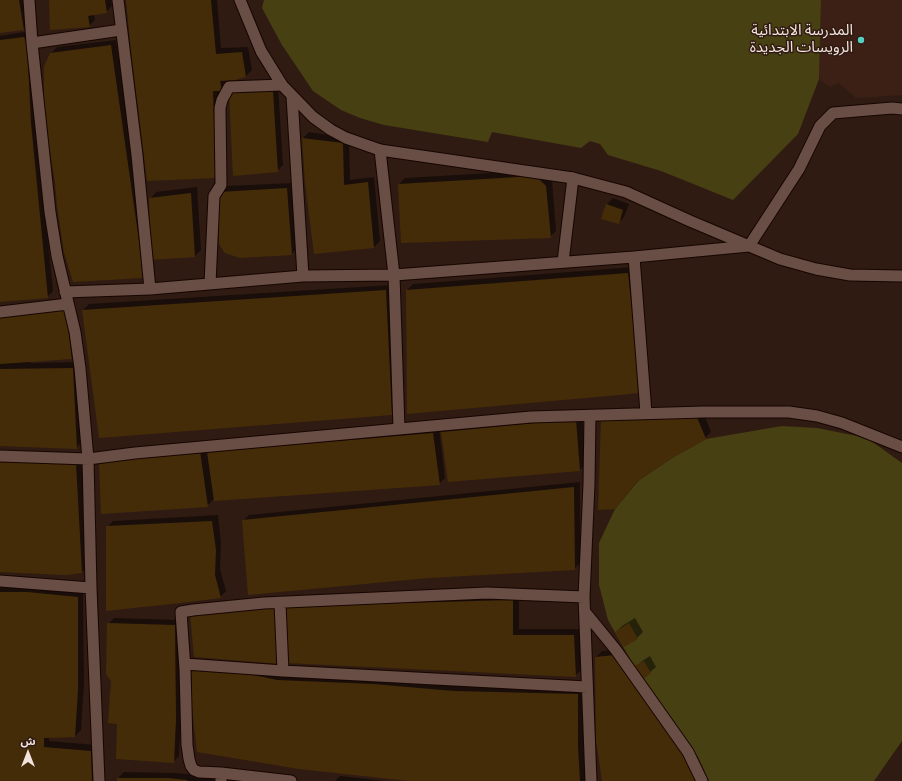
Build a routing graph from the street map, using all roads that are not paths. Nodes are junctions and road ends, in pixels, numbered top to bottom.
1 (30, 0) edge
2 (118, 0) edge
3 (240, 0) edge
4 (121, 30) junction
5 (32, 42) junction
6 (282, 85) junction
7 (292, 96) junction
8 (902, 109) edge
9 (380, 150) junction
10 (573, 178) junction
11 (749, 246) junction
12 (634, 257) junction
13 (564, 262) junction
14 (394, 275) junction
15 (303, 276) junction
16 (902, 276) edge
17 (210, 284) junction
18 (150, 288) junction
19 (65, 292) junction
20 (68, 304) junction
21 (0, 312) edge
22 (646, 413) junction
23 (590, 416) junction
24 (399, 429) junction
25 (902, 447) edge
26 (0, 456) edge
27 (88, 459) junction
28 (0, 581) edge
29 (91, 588) junction
30 (584, 597) junction
31 (280, 602) junction
32 (585, 612) junction
33 (185, 664) junction
34 (283, 671) junction
35 (587, 687) junction
36 (221, 777) edge
37 (99, 781) edge
38 (291, 781) edge
39 (591, 781) edge
40 (702, 781) edge

1 - 5 street
2 - 4 street
3 - 6 street
4 - 5 street
4 - 18 street
5 - 19 street
6 - 7 street
6 - 17 street
7 - 9 street
7 - 15 street
8 - 11 street
9 - 10 street
9 - 14 street
10 - 11 street
10 - 13 street
11 - 12 street
11 - 16 street
12 - 13 street
12 - 22 street
13 - 14 street
14 - 15 street
14 - 24 street
15 - 17 street
17 - 18 street
18 - 19 street
19 - 20 street
20 - 21 street
20 - 27 street
22 - 23 street
22 - 25 street
23 - 24 street
23 - 30 street
24 - 27 street
26 - 27 street
27 - 29 street
28 - 29 street
29 - 37 street
30 - 31 street
30 - 32 street
31 - 33 street
31 - 34 street
32 - 35 street
32 - 40 street
33 - 34 street
33 - 36 street
34 - 35 street
35 - 39 street
36 - 38 street

